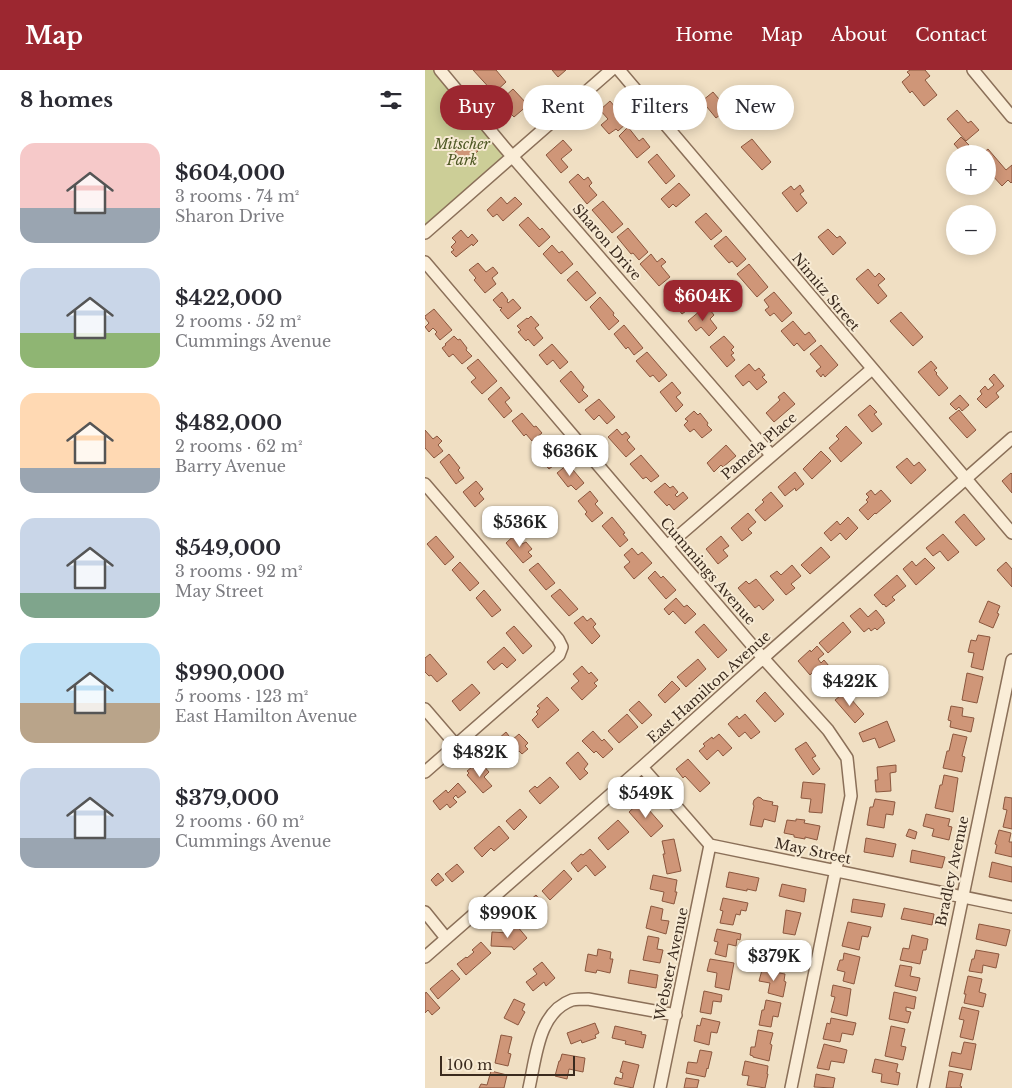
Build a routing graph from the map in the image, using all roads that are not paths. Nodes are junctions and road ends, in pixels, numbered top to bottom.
1 (440, 70) edge
2 (611, 70) edge
3 (619, 70) edge
4 (973, 70) edge
5 (1012, 117) edge
6 (512, 155) junction
7 (425, 233) edge
8 (425, 262) edge
9 (872, 369) junction
10 (1012, 438) edge
11 (771, 455) junction
12 (965, 478) junction
13 (425, 484) edge
14 (1012, 533) edge
15 (667, 546) junction
16 (763, 658) junction
17 (1012, 660) edge
18 (425, 709) edge
19 (456, 745) junction
20 (642, 767) junction
21 (425, 772) edge
22 (710, 845) junction
23 (836, 871) junction
24 (963, 897) junction
25 (1012, 907) edge
26 (425, 912) edge
27 (446, 938) junction
28 (425, 957) edge
29 (676, 1016) junction
30 (529, 1088) edge
31 (660, 1088) edge
32 (791, 1088) edge
33 (923, 1088) edge

1 - 6 street, Sharon Drive
2 - 6 street
3 - 9 street, Nimitz Street
4 - 5 street
6 - 7 street
6 - 11 street, Sharon Drive
8 - 15 street, Cummings Avenue
9 - 11 street, Pamela Place
9 - 12 street, Nimitz Street
10 - 12 street, East Hamilton Avenue
11 - 15 street, Pamela Place
12 - 14 street, Nimitz Street
12 - 16 street, East Hamilton Avenue
13 - 19 street
15 - 16 street, Cummings Avenue
16 - 20 street, East Hamilton Avenue
16 - 23 street, Cummings Avenue
17 - 24 street, Bradley Avenue
18 - 19 street
19 - 21 street
20 - 22 street
20 - 27 street, East Hamilton Avenue
22 - 23 street, May Street
22 - 29 street, Webster Avenue
23 - 24 street, May Street
23 - 32 street, Cummings Avenue
24 - 25 street, May Street
24 - 33 street, Bradley Avenue
26 - 27 street
27 - 28 street, East Hamilton Avenue
29 - 30 street
29 - 31 street, Webster Avenue

